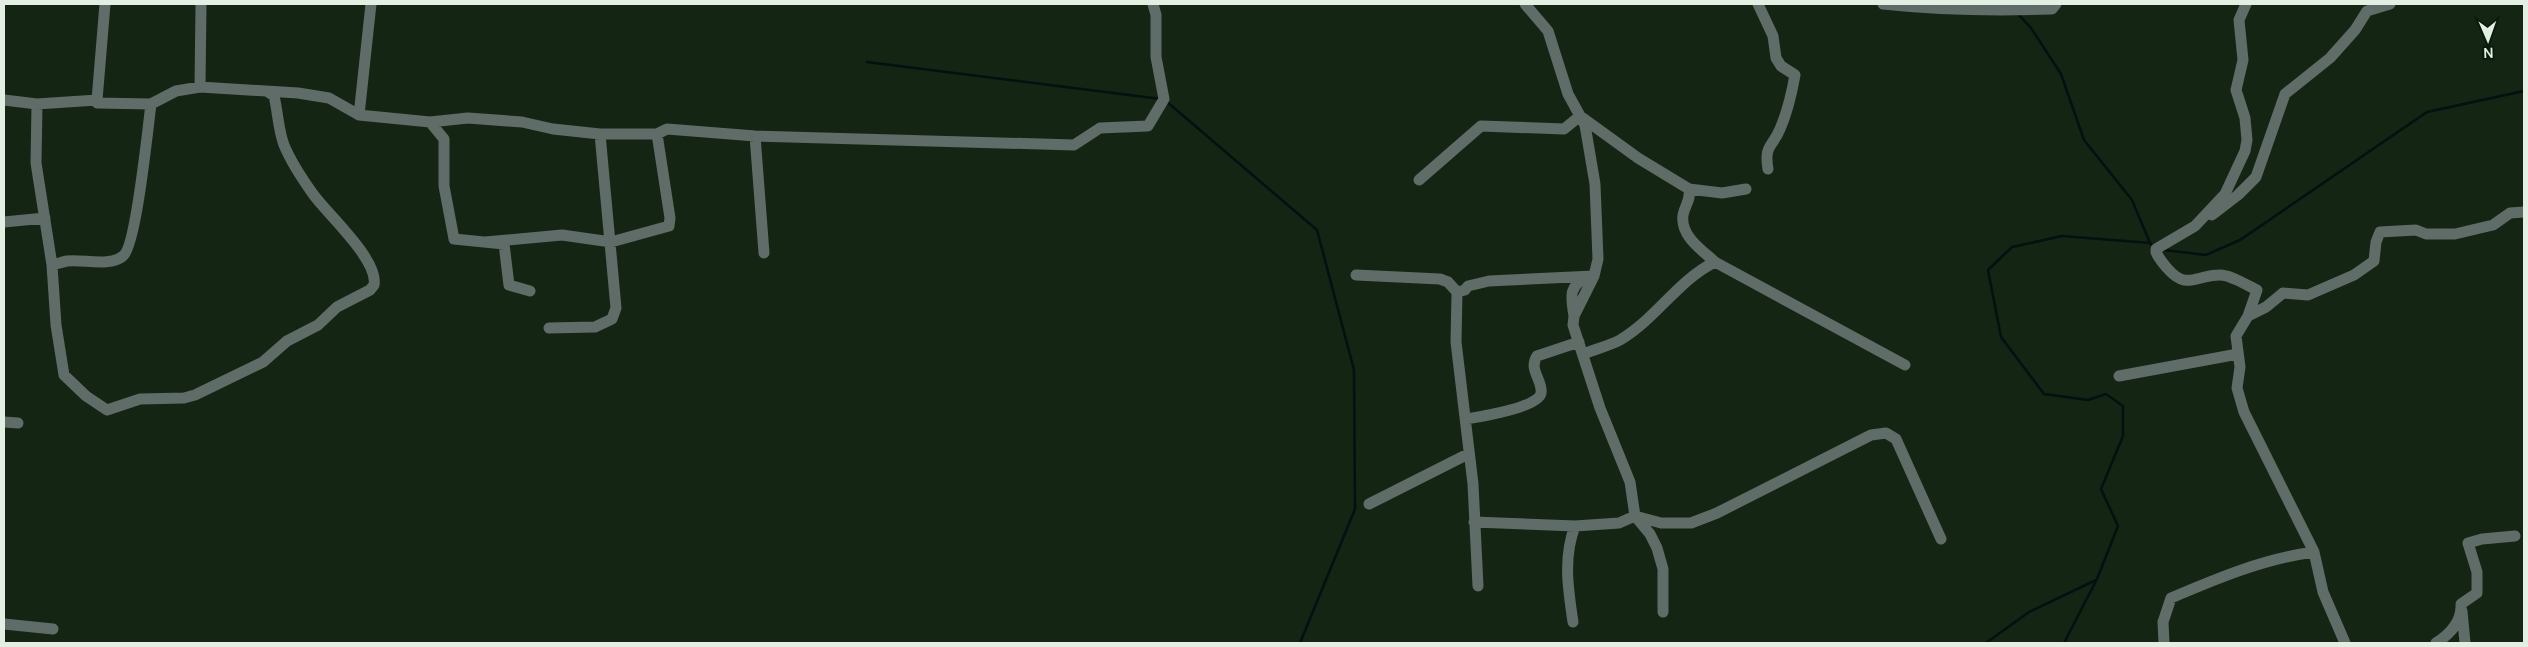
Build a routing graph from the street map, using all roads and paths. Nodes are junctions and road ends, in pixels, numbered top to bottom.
1 (105, 4) edge
2 (201, 4) edge
3 (371, 4) edge
4 (1153, 4) edge
5 (1525, 4) edge
6 (1758, 4) edge
7 (1883, 4) edge
8 (2056, 4) edge
9 (2246, 4) edge
10 (2390, 4) edge
11 (200, 87) junction
12 (268, 92) junction
13 (4, 100) edge
14 (97, 100) junction
15 (37, 104) junction
16 (151, 104) junction
17 (359, 115) junction
18 (1580, 116) junction
19 (430, 122) junction
20 (600, 134) junction
21 (657, 134) junction
22 (755, 136) junction
23 (1768, 169) dead end
24 (1419, 180) dead end
25 (1690, 189) junction
26 (1746, 189) dead end
27 (2524, 212) edge
28 (45, 218) junction
29 (2202, 219) junction
30 (4, 222) edge
31 (485, 242) junction
32 (611, 242) junction
33 (764, 253) dead end
34 (1715, 262) junction
35 (52, 265) junction
36 (1356, 275) dead end
37 (1590, 277) junction
38 (530, 291) dead end
39 (1457, 292) junction
40 (2248, 316) junction
41 (549, 328) dead end
42 (1579, 342) junction
43 (1584, 354) junction
44 (2238, 354) junction
45 (1905, 365) dead end
46 (2119, 376) dead end
47 (1466, 419) junction
48 (4, 422) edge
49 (18, 423) dead end
50 (1468, 454) junction
51 (1369, 504) dead end
52 (1635, 516) junction
53 (1474, 522) junction
54 (1575, 526) junction
55 (2515, 536) dead end
56 (1941, 539) dead end
57 (2314, 552) junction
58 (1478, 586) dead end
59 (1663, 612) dead end
60 (2462, 612) junction
61 (1573, 622) dead end
62 (4, 624) edge
63 (53, 629) dead end
64 (2164, 643) edge
65 (2345, 643) edge
66 (2436, 643) edge
67 (2465, 643) edge

1 - 14 street
2 - 11 street
3 - 17 street
4 - 22 street
5 - 18 street
6 - 23 street
7 - 8 street
9 - 29 street
10 - 29 street
11 - 12 street
11 - 16 street
12 - 17 street
12 - 35 street
13 - 15 street
14 - 15 street
14 - 16 street
15 - 28 street
16 - 35 street
17 - 19 street
18 - 24 street
18 - 25 street
18 - 37 street
19 - 20 street
19 - 31 street
20 - 21 street
20 - 32 street
21 - 22 street
21 - 32 street
22 - 33 street
25 - 26 street
25 - 34 street
27 - 40 street
28 - 30 street
28 - 35 street
29 - 40 street
31 - 32 street
31 - 38 street
32 - 41 street
34 - 43 street
34 - 45 street
36 - 39 street
37 - 39 street
37 - 42 street
39 - 47 street
40 - 44 street
42 - 43 street
42 - 47 street
43 - 52 street
44 - 46 street
44 - 57 street
47 - 50 street
48 - 49 street
50 - 51 street
50 - 53 street
52 - 54 street
52 - 56 street
52 - 59 street
53 - 54 street
53 - 58 street
54 - 61 street
55 - 60 street
57 - 64 street
57 - 65 street
60 - 66 street
60 - 67 street
62 - 63 street

